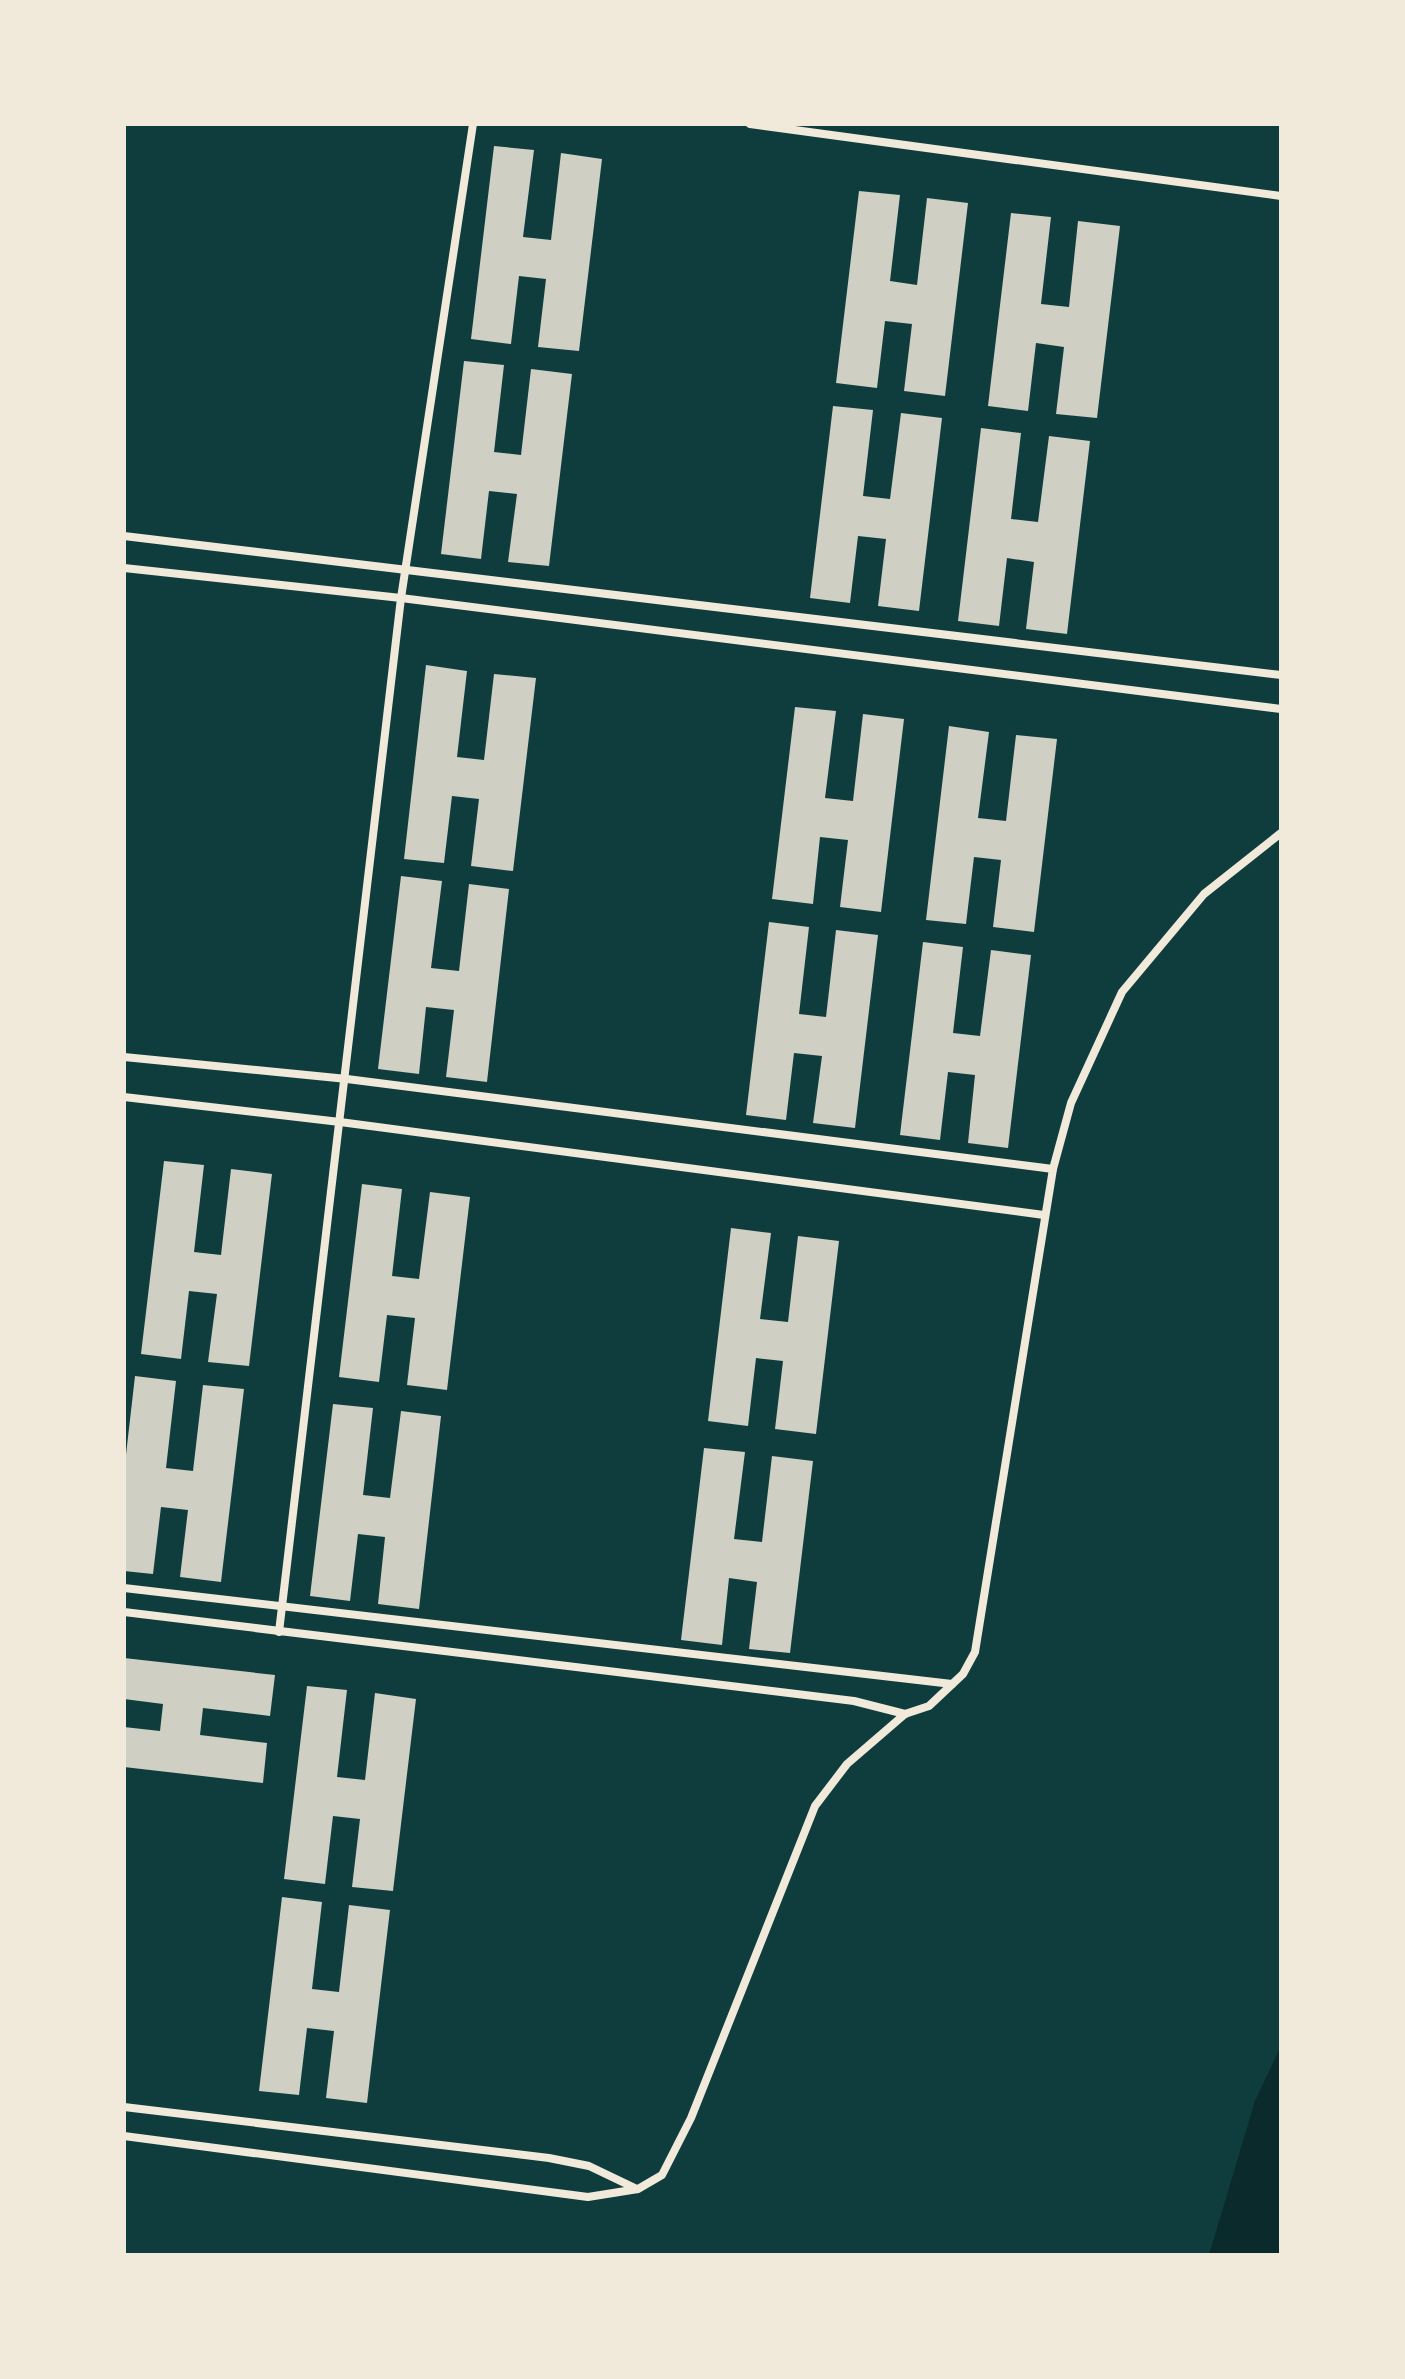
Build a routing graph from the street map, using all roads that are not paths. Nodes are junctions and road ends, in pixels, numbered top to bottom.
1 (473, 124) edge
2 (750, 124) edge
3 (1281, 196) edge
4 (124, 536) edge
5 (124, 568) edge
6 (405, 568) junction
7 (401, 598) junction
8 (1281, 675) edge
9 (1281, 709) edge
10 (1281, 833) edge
11 (124, 1057) edge
12 (347, 1079) junction
13 (124, 1097) edge
14 (340, 1122) junction
15 (1053, 1169) junction
16 (1044, 1215) junction
17 (124, 1588) edge
18 (284, 1606) junction
19 (124, 1612) edge
20 (279, 1632) junction
21 (952, 1684) junction
22 (905, 1714) junction
23 (124, 2107) edge
24 (124, 2136) edge
25 (638, 2189) junction

1 - 6 street
2 - 3 street
4 - 6 street
5 - 7 street
6 - 7 street
6 - 8 street
7 - 9 street
7 - 12 street
10 - 15 street
11 - 12 street
12 - 14 street
12 - 15 street
13 - 14 street
14 - 16 street
14 - 18 street
15 - 16 street
16 - 21 street
17 - 18 street
18 - 20 street
18 - 21 street
19 - 20 street
20 - 22 street
21 - 22 street
22 - 25 street
23 - 25 street
24 - 25 street

